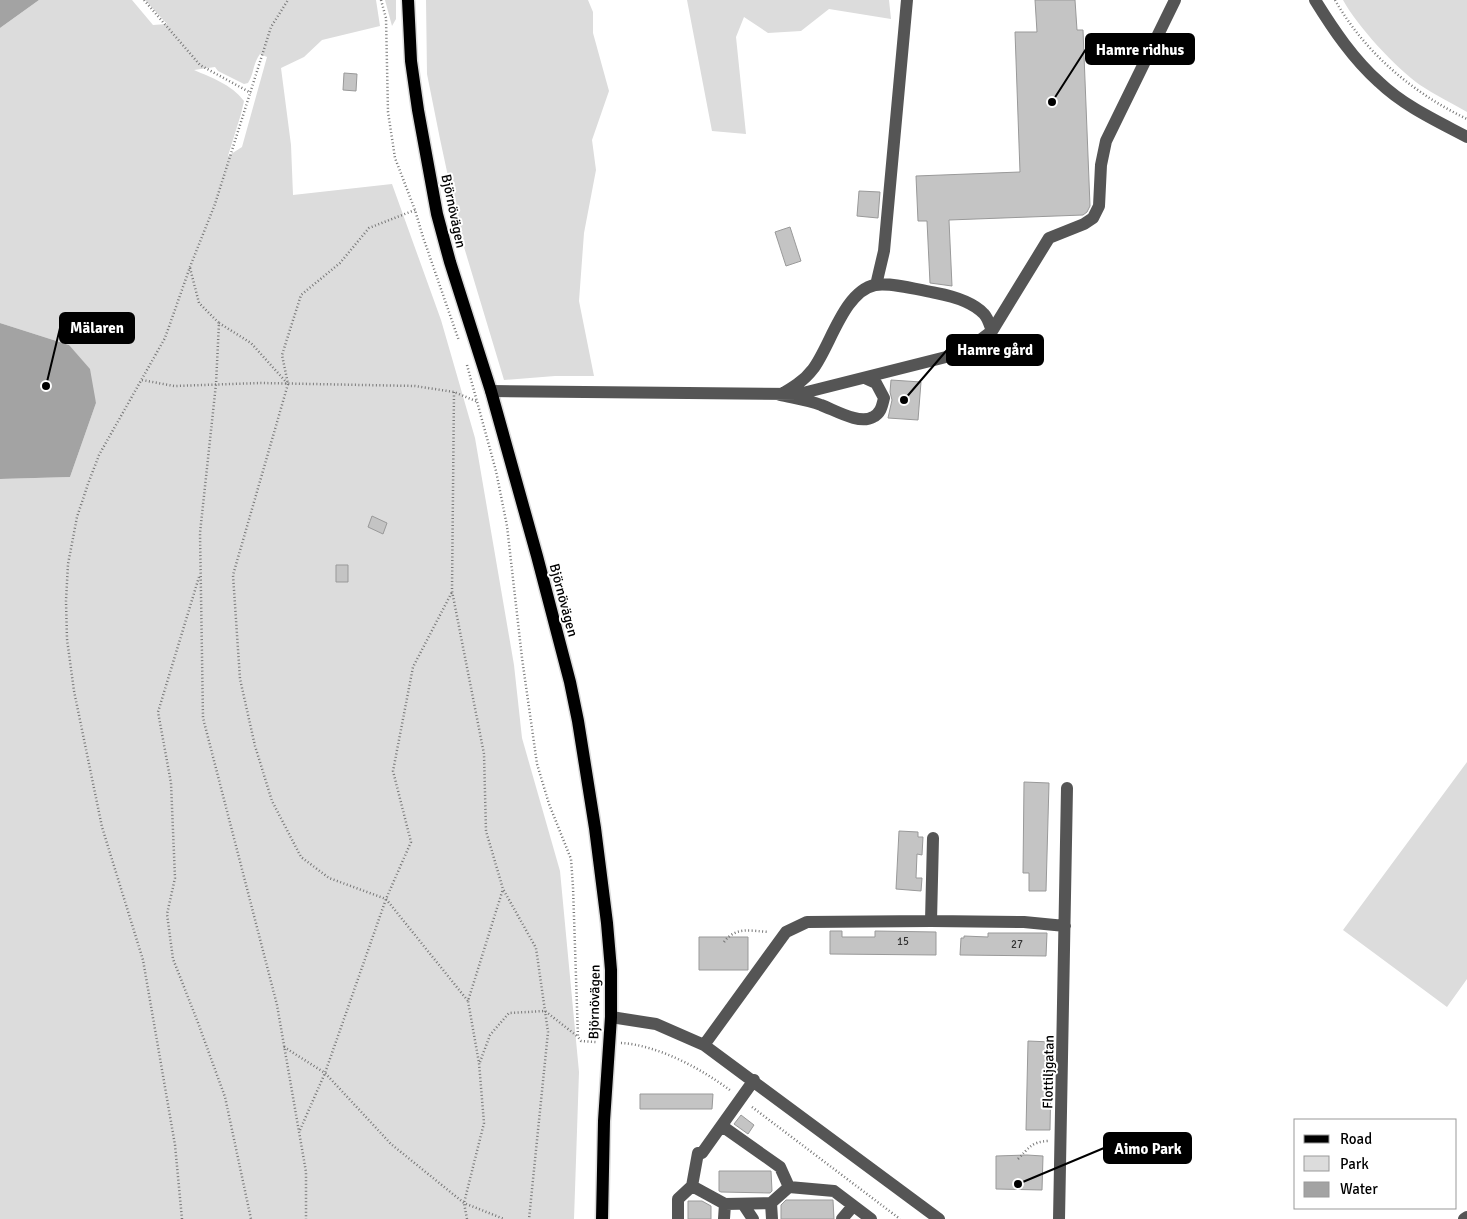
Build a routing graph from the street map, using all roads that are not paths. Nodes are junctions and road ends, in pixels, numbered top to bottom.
1 (408, 0) edge
2 (908, 0) edge
3 (1175, 0) edge
4 (1315, 0) edge
5 (1467, 137) edge
6 (876, 285) junction
7 (992, 331) junction
8 (865, 378) junction
9 (491, 391) junction
10 (780, 395) junction
11 (1067, 788) dead end
12 (933, 838) dead end
13 (930, 921) junction
14 (1065, 926) junction
15 (612, 1017) junction
16 (704, 1045) junction
17 (754, 1080) junction
18 (722, 1126) junction
19 (692, 1186) junction
20 (789, 1188) junction
21 (772, 1203) junction
22 (725, 1204) junction
23 (743, 1204) junction
24 (853, 1206) junction
25 (602, 1219) edge
26 (678, 1219) edge
27 (724, 1219) edge
28 (753, 1219) edge
29 (772, 1219) edge
30 (842, 1219) edge
31 (871, 1219) edge
32 (939, 1219) edge
33 (1059, 1219) edge

1 - 9 main road, Björnövägen
2 - 6 street
3 - 7 street
4 - 5 street
6 - 7 street
6 - 10 street
7 - 8 street
8 - 10 street
8 - 10 street
9 - 10 street
9 - 15 main road, Björnövägen
11 - 14 street, Flottiljgatan
12 - 13 street
13 - 14 street
13 - 16 street
14 - 33 street, Flottiljgatan
15 - 16 street
15 - 25 main road, Björnövägen
16 - 17 street
17 - 18 street
17 - 32 street
18 - 19 street
18 - 20 street
19 - 22 street
19 - 26 street
20 - 21 street
20 - 24 street
21 - 23 street
21 - 29 street
22 - 23 street
22 - 27 street
23 - 28 street
24 - 30 street
24 - 31 street

